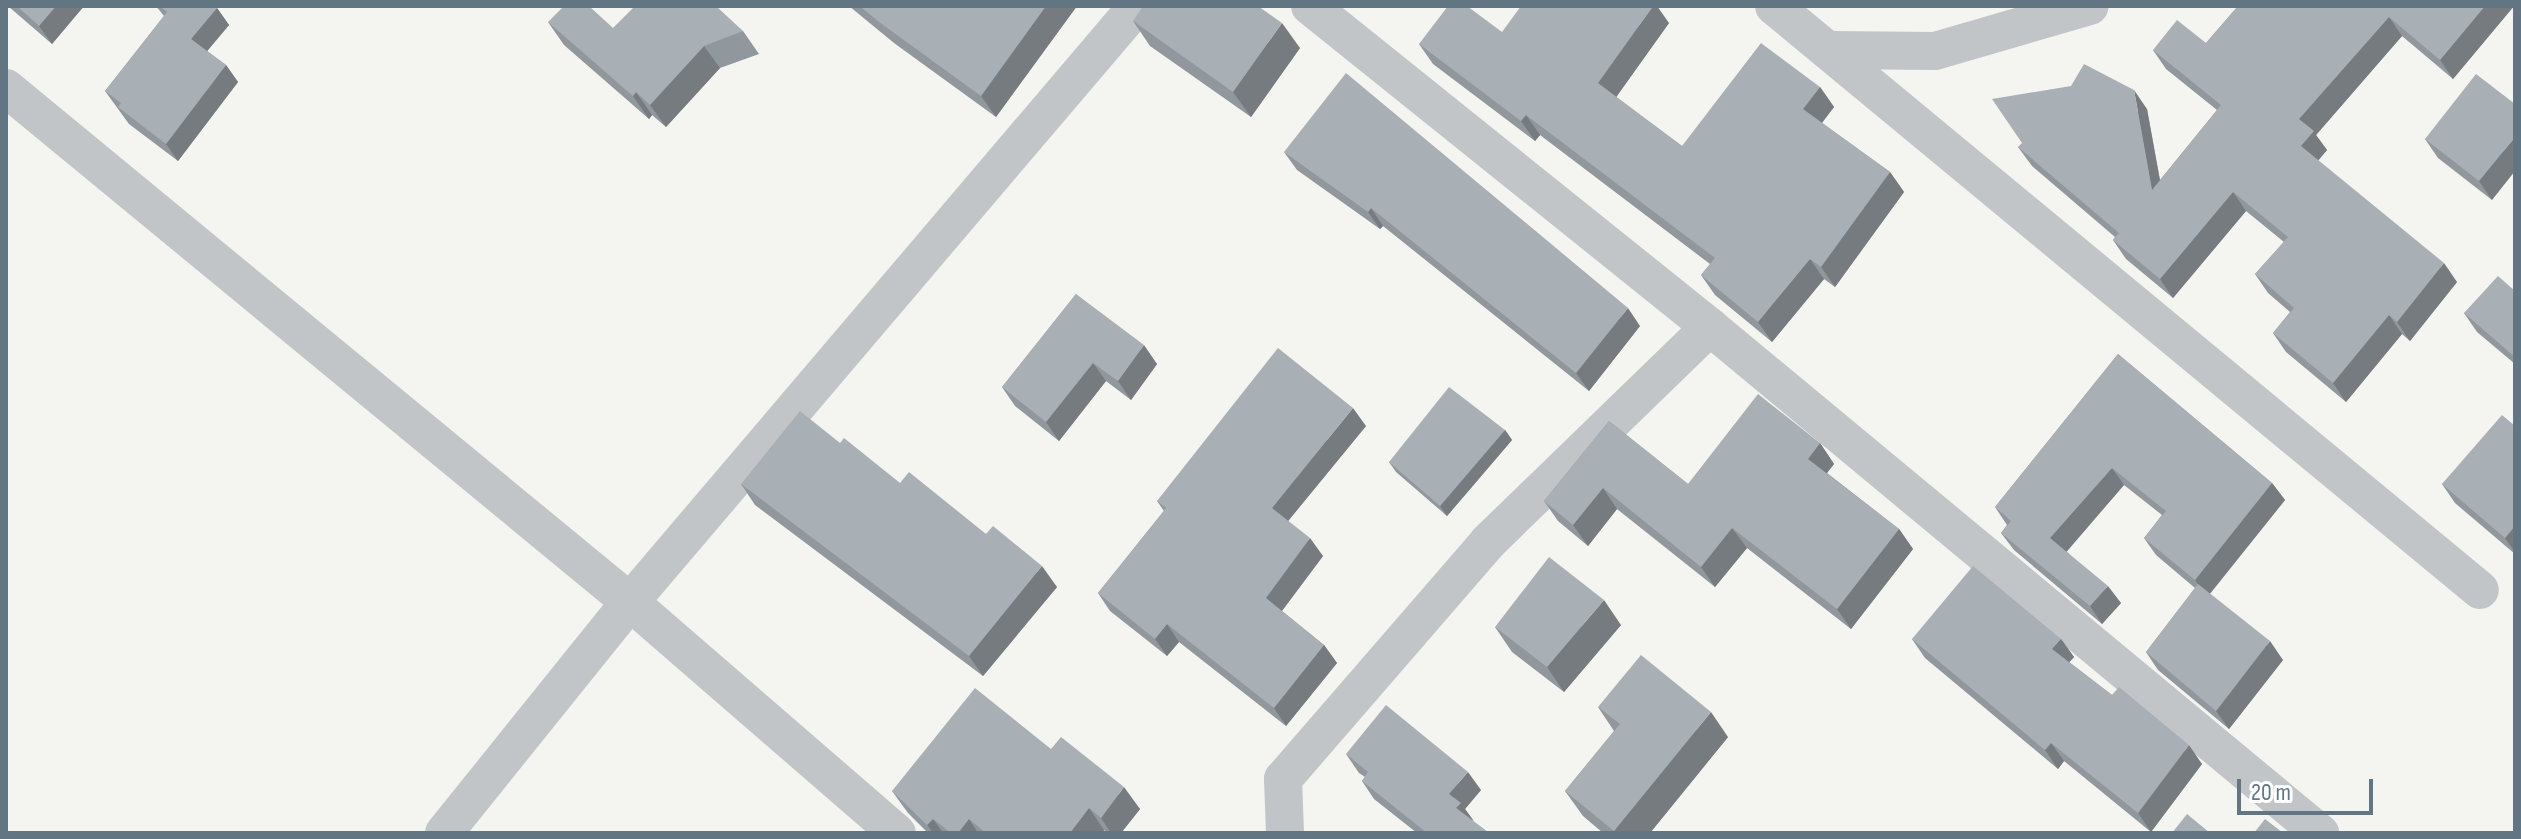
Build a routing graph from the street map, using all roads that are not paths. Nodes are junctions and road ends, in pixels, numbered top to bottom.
1 (1137, 6) edge
2 (1310, 6) edge
3 (1774, 6) edge
4 (2090, 6) edge
5 (1828, 50) junction
6 (6, 88) edge
7 (1710, 327) junction
8 (2480, 590) dead end
9 (630, 602) junction
10 (444, 833) edge
11 (897, 833) edge
12 (1285, 833) edge
13 (2320, 833) edge

1 - 9 street
2 - 7 street
3 - 5 street
4 - 5 street
5 - 8 street
6 - 9 street
7 - 12 street
7 - 13 street
9 - 10 street
9 - 11 street

